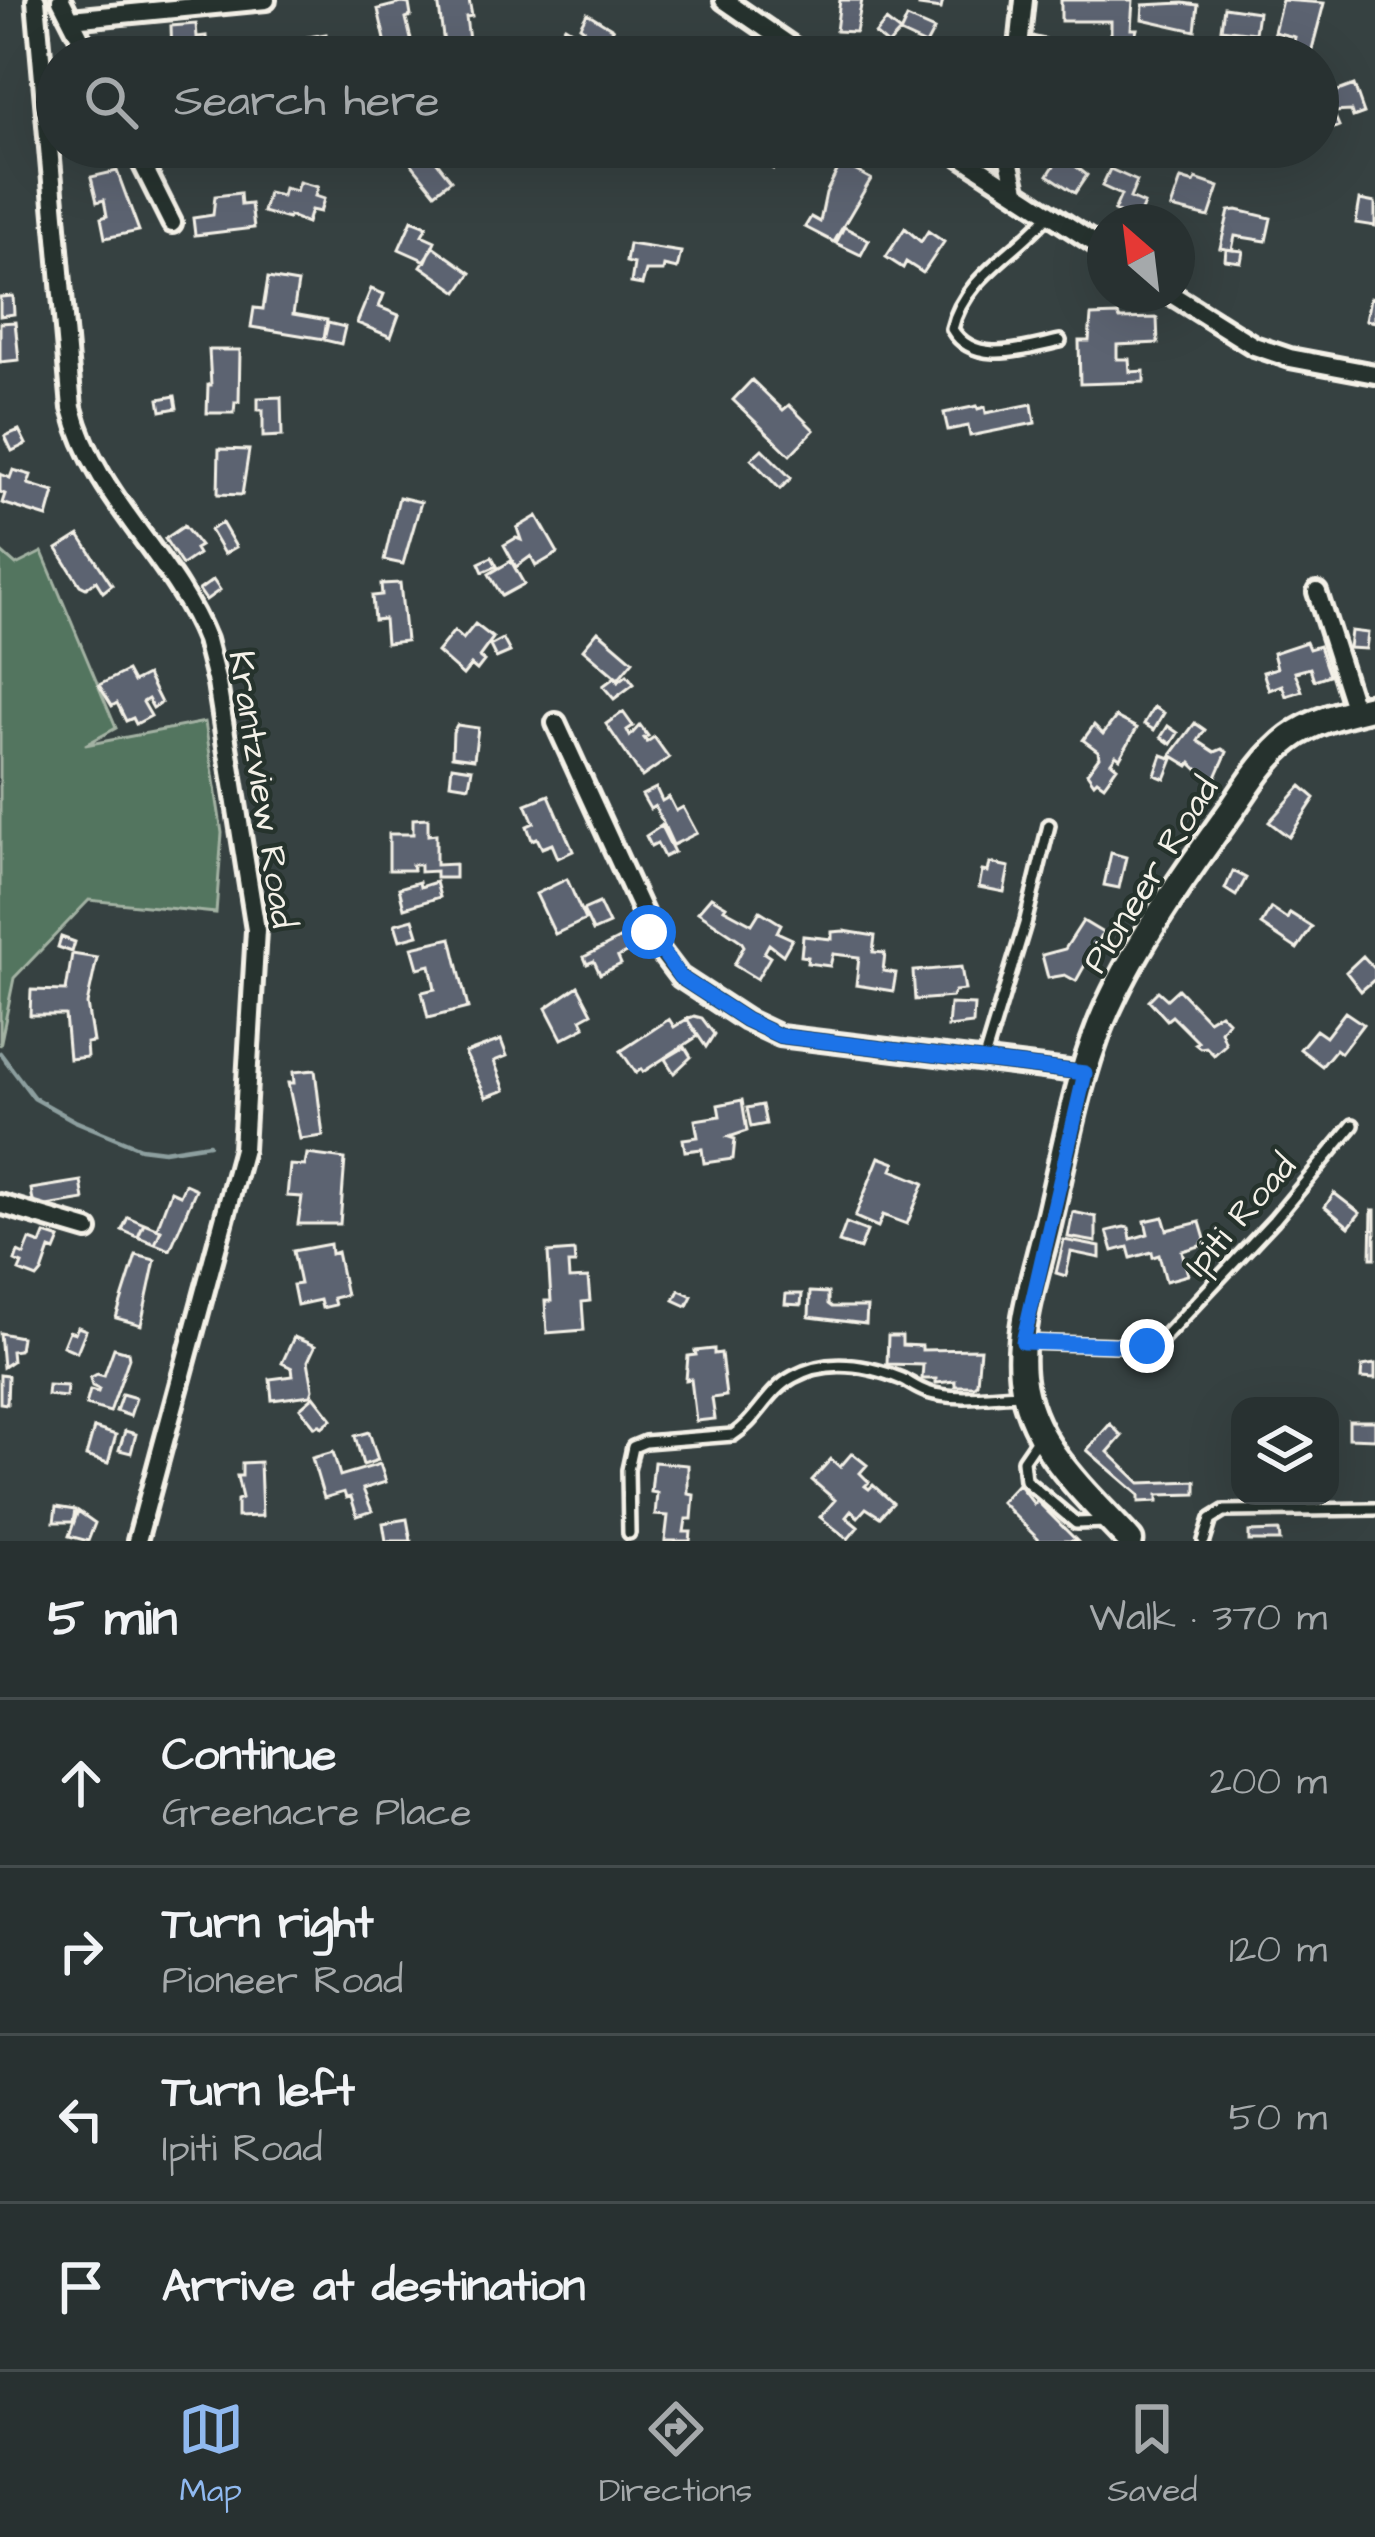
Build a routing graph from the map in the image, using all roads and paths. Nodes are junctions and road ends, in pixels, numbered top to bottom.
1 (36, 0) edge
2 (61, 0) edge
3 (266, 0) edge
4 (724, 0) edge
5 (1024, 0) edge
6 (71, 19) junction
7 (39, 36) edge
8 (80, 36) edge
9 (776, 36) edge
10 (1020, 36) edge
11 (51, 168) edge
12 (144, 168) edge
13 (981, 168) edge
14 (992, 168) edge
15 (1010, 168) edge
16 (989, 173) junction
17 (1016, 190) junction
18 (1051, 212) junction
19 (172, 223) dead end
20 (1087, 237) edge
21 (1195, 309) edge
22 (1060, 341) dead end
23 (1375, 374) edge
24 (1317, 592) dead end
25 (1365, 709) edge
26 (556, 723) dead end
27 (1048, 825) dead end
28 (982, 1062) junction
29 (1085, 1073) junction
30 (1353, 1125) dead end
31 (0, 1204) edge
32 (88, 1230) dead end
33 (1023, 1342) junction
34 (1026, 1394) junction
35 (1041, 1434) junction
36 (1375, 1509) edge
37 (1112, 1521) junction
38 (629, 1532) dead end
39 (137, 1541) edge
40 (1130, 1541) edge
41 (1204, 1541) edge

1 - 7 street, Krantzview Road
2 - 6 street
3 - 6 street
4 - 9 street
5 - 10 street
6 - 8 street
11 - 39 street, Krantzview Road
12 - 19 street
13 - 16 street
14 - 16 street
15 - 17 street
16 - 17 street
17 - 18 street
18 - 20 street
18 - 22 lane
21 - 23 street
24 - 25 street
25 - 29 main road, Pioneer Road
26 - 28 street
27 - 28 lane
28 - 29 street
29 - 33 main road, Pioneer Road
30 - 33 lane, Ipiti Road
31 - 32 street
33 - 34 main road, Pioneer Road
34 - 35 main road, Pioneer Road
34 - 38 lane
35 - 37 main road, Pioneer Road
35 - 37 lane
36 - 41 lane
37 - 40 main road, Pioneer Road

